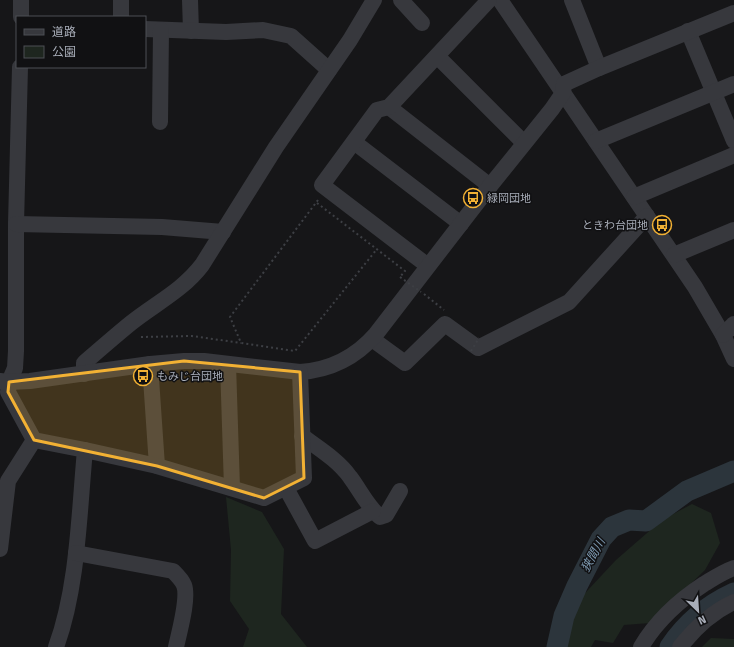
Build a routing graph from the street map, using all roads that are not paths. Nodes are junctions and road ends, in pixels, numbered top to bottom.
1 (21, 0) edge
2 (121, 0) edge
3 (190, 0) edge
4 (374, 0) edge
5 (400, 0) edge
6 (489, 0) edge
7 (500, 0) edge
8 (573, 0) edge
9 (734, 12) edge
10 (21, 16) edge
11 (121, 16) edge
12 (422, 23) dead end
13 (146, 29) edge
14 (161, 30) junction
15 (191, 31) junction
16 (688, 31) junction
17 (437, 56) junction
18 (20, 68) edge
19 (599, 68) junction
20 (329, 70) junction
21 (734, 84) edge
22 (714, 93) junction
23 (563, 94) junction
24 (389, 107) junction
25 (160, 122) dead end
26 (596, 141) junction
27 (734, 141) edge
28 (354, 142) junction
29 (524, 143) junction
30 (734, 155) edge
31 (490, 186) junction
32 (634, 197) junction
33 (647, 216) junction
34 (16, 224) junction
35 (461, 224) junction
36 (734, 230) edge
37 (223, 232) junction
38 (674, 255) junction
39 (428, 266) junction
40 (728, 330) edge
41 (372, 339) junction
42 (734, 358) edge
43 (150, 364) junction
44 (228, 364) junction
45 (300, 372) junction
46 (84, 374) junction
47 (5, 381) edge
48 (302, 436) junction
49 (34, 440) junction
50 (85, 450) junction
51 (157, 466) junction
52 (6, 469) edge
53 (232, 488) junction
54 (286, 488) junction
55 (400, 491) dead end
56 (373, 511) junction
57 (0, 549) edge
58 (76, 553) junction
59 (734, 568) edge
60 (734, 602) edge
61 (56, 647) edge
62 (176, 647) edge
63 (641, 647) edge
64 (680, 647) edge

1 - 10 street
2 - 11 street
3 - 15 street
4 - 20 street
5 - 12 street
6 - 17 street
7 - 23 street
8 - 19 street
9 - 16 street
13 - 14 street
14 - 15 street
14 - 25 street
15 - 20 street
16 - 19 street
16 - 22 street
17 - 24 street
17 - 29 street
18 - 34 street
19 - 23 street
20 - 37 street
21 - 22 street
22 - 26 street
22 - 27 street
23 - 26 street
23 - 29 street
24 - 28 street
24 - 31 street
26 - 32 street
28 - 35 street
28 - 39 street
29 - 31 street
30 - 32 street
31 - 35 street
32 - 33 street
33 - 38 street
33 - 41 street
34 - 37 street
34 - 47 street
35 - 39 street
36 - 38 street
37 - 46 street
38 - 40 street
39 - 41 street
40 - 42 street
41 - 45 street
43 - 44 street
43 - 46 street
43 - 51 street
44 - 45 street
44 - 53 street
45 - 48 street
46 - 47 street
47 - 49 street
48 - 54 street
48 - 56 street
49 - 50 street
49 - 52 street
50 - 51 street
50 - 58 street
51 - 53 street
52 - 57 street
53 - 54 street
54 - 56 street
55 - 56 street
58 - 61 street
58 - 62 street
59 - 63 street
60 - 64 street

